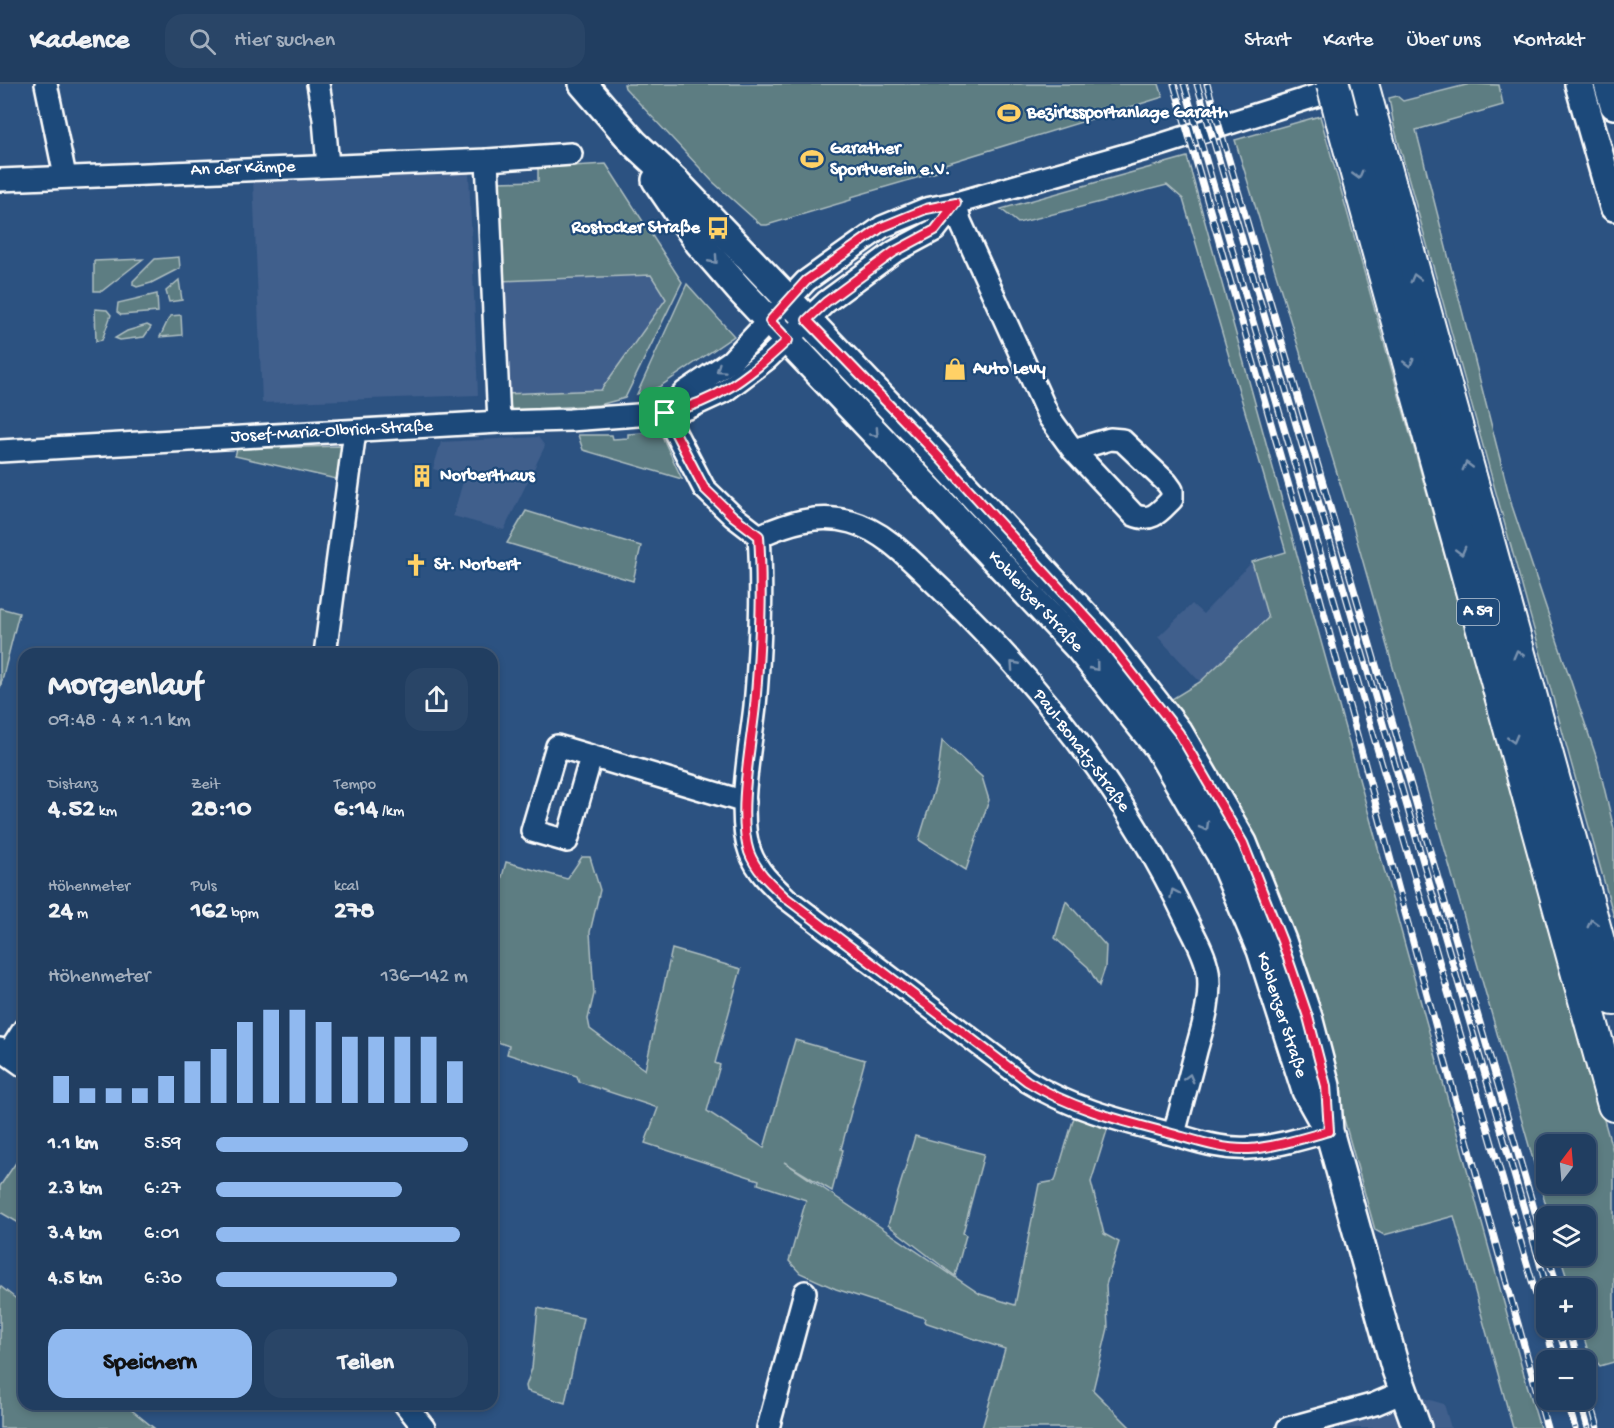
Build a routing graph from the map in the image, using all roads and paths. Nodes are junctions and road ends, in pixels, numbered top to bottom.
1 (46, 84) edge
2 (318, 84) edge
3 (583, 84) edge
4 (1333, 84) edge
5 (1354, 84) edge
6 (1578, 84) edge
7 (1608, 84) edge
8 (1358, 105) edge
9 (1614, 105) edge
10 (634, 143) junction
11 (571, 154) dead end
12 (487, 160) junction
13 (328, 166) junction
14 (65, 176) junction
15 (0, 180) edge
16 (956, 203) junction
17 (1614, 207) edge
18 (788, 299) junction
19 (807, 320) junction
20 (778, 330) junction
21 (665, 413) junction
22 (499, 422) junction
23 (355, 431) junction
24 (1073, 450) junction
25 (0, 451) edge
26 (759, 536) junction
27 (326, 648) edge
28 (591, 757) dead end
29 (745, 802) junction
30 (1614, 999) edge
31 (18, 1041) edge
32 (11, 1056) edge
33 (1614, 1105) edge
34 (1329, 1131) junction
35 (1174, 1134) junction
36 (805, 1292) dead end
37 (1403, 1392) junction
38 (410, 1410) edge
39 (424, 1428) edge
40 (768, 1428) edge
41 (1288, 1428) edge
42 (1417, 1428) edge

1 - 14 street
2 - 13 street
3 - 10 main road, Koblenzer Straße
4 - 8 highway, A 59, bridge
5 - 16 street
6 - 17 main road
7 - 9 main road
30 -> 8 highway, A 59
8 -> 33 highway, A 59
10 - 18 main road, Koblenzer Straße
10 -> 20 main road, Koblenzer Straße
11 - 12 street, An der Kämpe
12 - 13 street, An der Kämpe
12 - 22 street
13 - 14 street, An der Kämpe
14 - 15 street, An der Kämpe
16 - 18 street
16 - 19 street
16 - 24 street
18 - 19 main road, Koblenzer Straße
18 - 20 street
19 - 20 street
19 - 34 main road, Koblenzer Straße
20 - 21 street
20 -> 34 main road, Koblenzer Straße
21 - 22 street, Josef-Maria-Olbrich-Straße
21 - 26 street
22 - 23 street, Josef-Maria-Olbrich-Straße
23 - 25 street, Josef-Maria-Olbrich-Straße
23 - 27 street
24 - 24 street
26 - 29 street
35 -> 26 street, Paul-Bonatz-Straße
28 - 29 street
29 - 35 street
31 - 32 street
34 - 35 street
34 - 37 main road, Koblenzer Straße
36 - 40 street
37 - 41 street
37 - 42 main road, Koblenzer Straße
38 - 39 street

